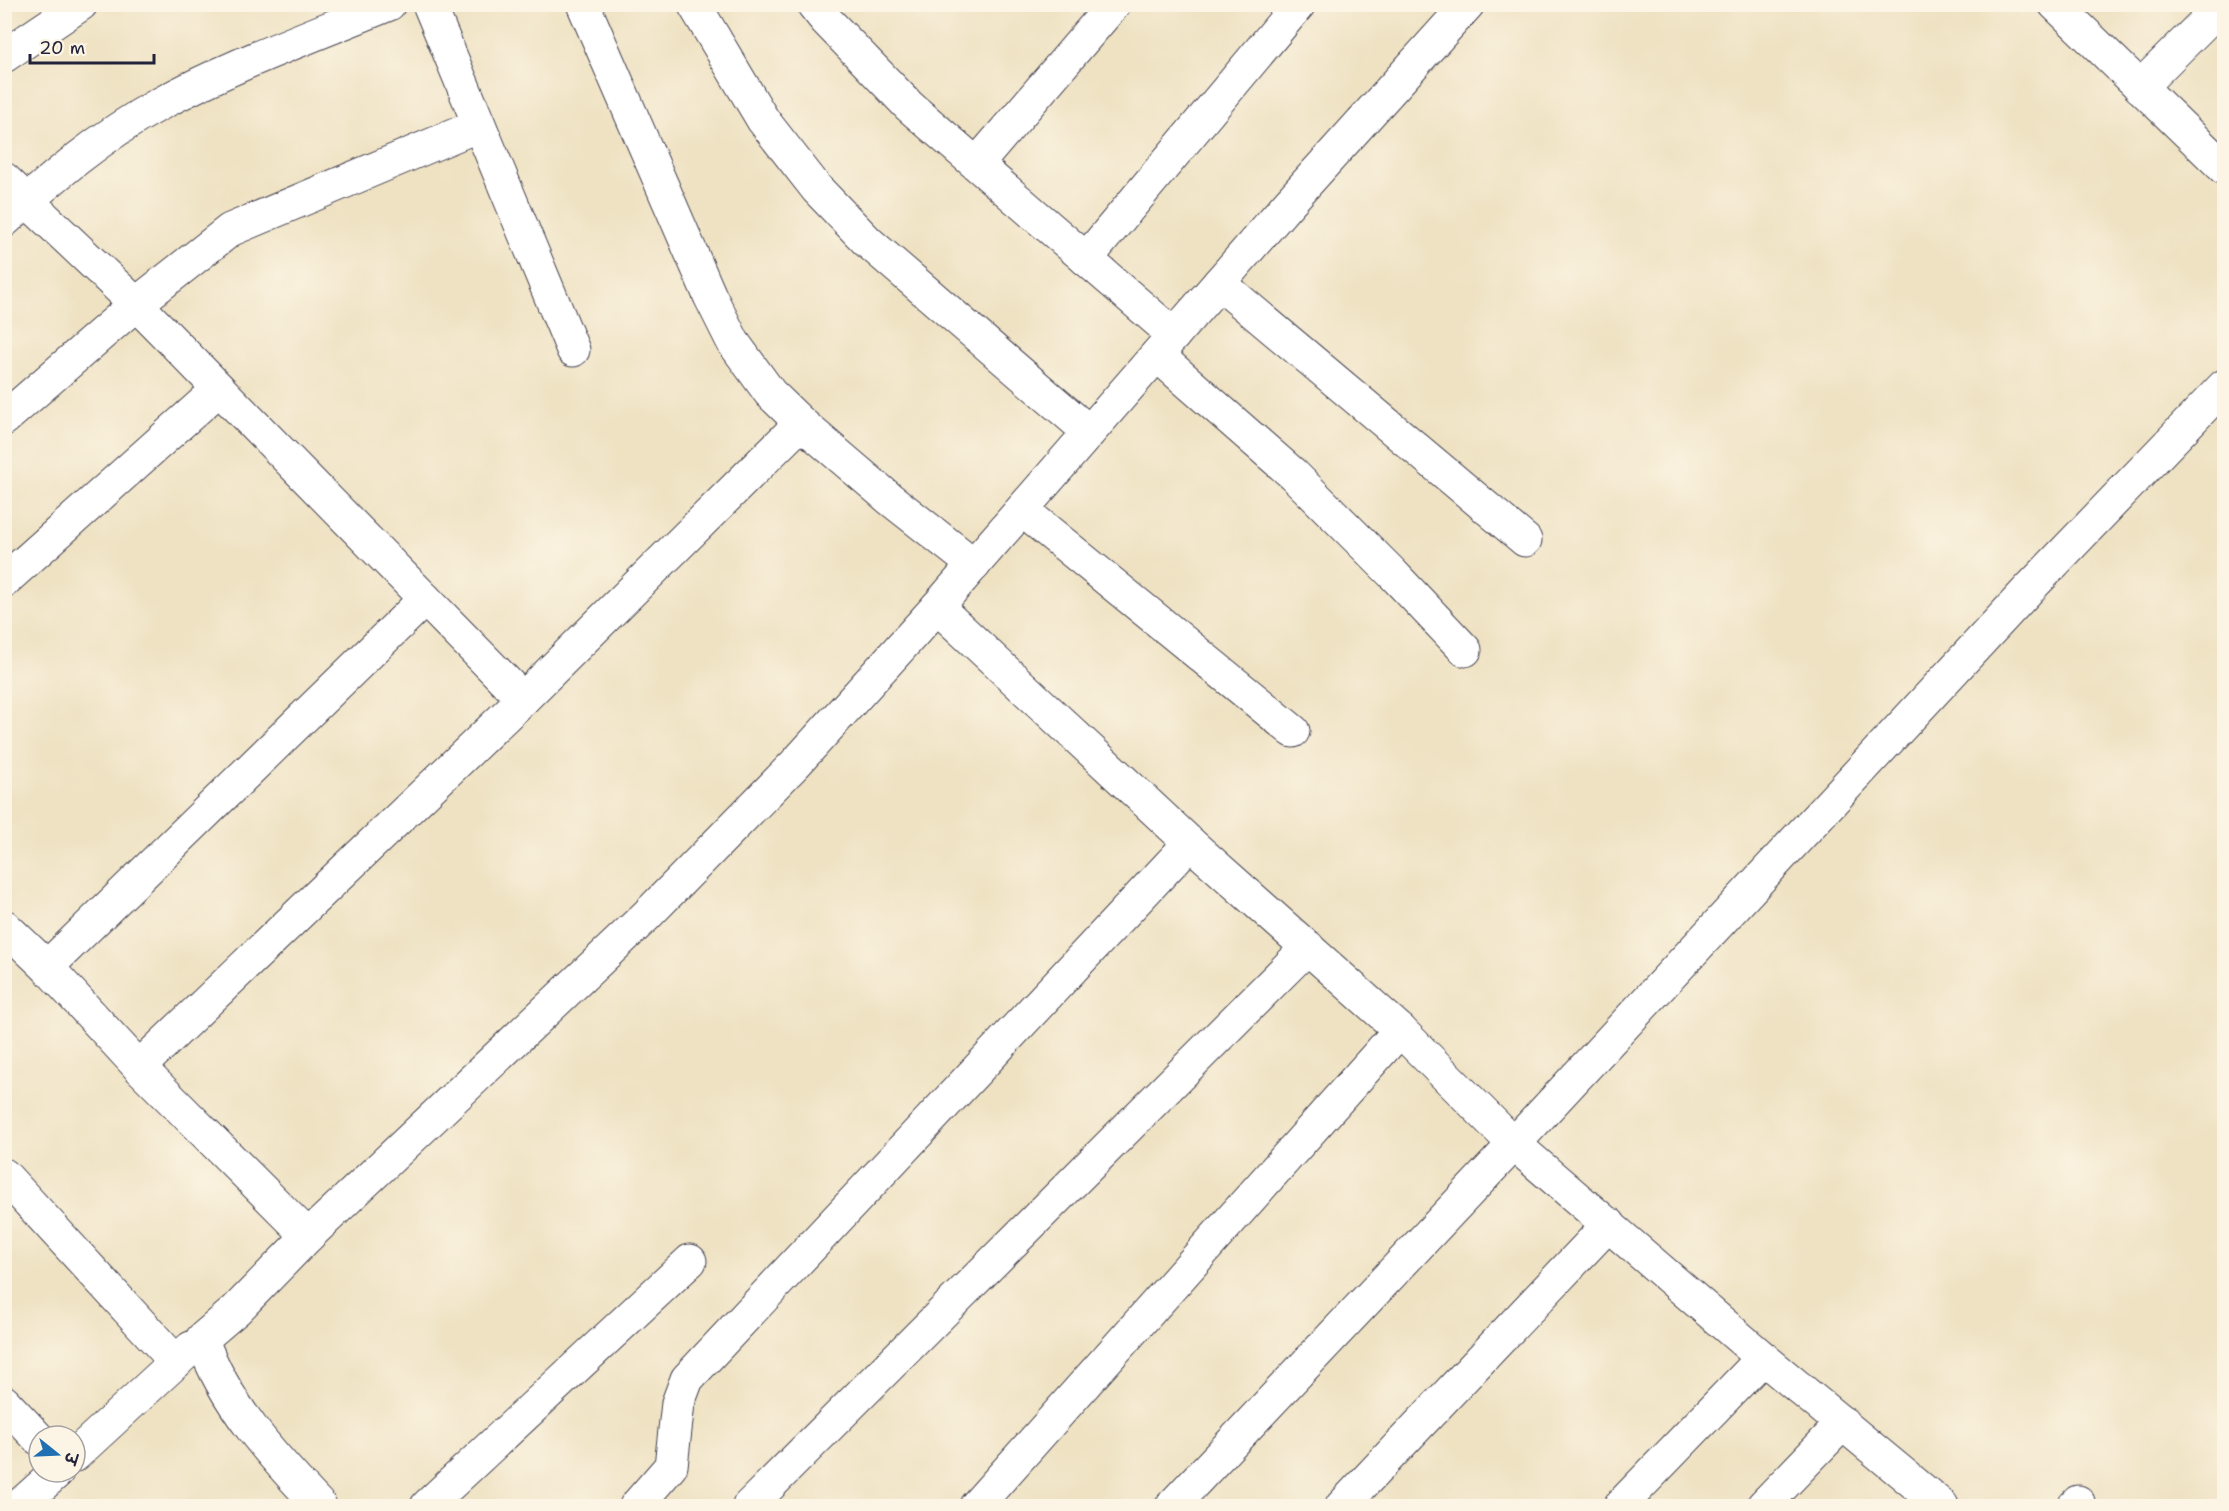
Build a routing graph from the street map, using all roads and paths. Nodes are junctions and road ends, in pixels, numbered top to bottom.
1 (81, 4) edge
2 (389, 4) edge
3 (429, 4) edge
4 (583, 4) edge
5 (694, 4) edge
6 (813, 4) edge
7 (1114, 4) edge
8 (1299, 4) edge
9 (1468, 4) edge
10 (2055, 4) edge
11 (2223, 4) edge
12 (4, 56) edge
13 (2140, 87) junction
14 (479, 125) junction
15 (977, 164) junction
16 (2224, 168) edge
17 (12, 200) edge
18 (1086, 259) junction
19 (1219, 283) junction
20 (136, 304) junction
21 (1165, 345) junction
22 (573, 350) dead end
23 (2224, 386) edge
24 (219, 389) junction
25 (4, 419) edge
26 (801, 423) junction
27 (1089, 432) junction
28 (1022, 510) junction
29 (1525, 540) dead end
30 (974, 565) junction
31 (4, 581) edge
32 (424, 599) junction
33 (937, 607) junction
34 (1465, 650) dead end
35 (523, 699) junction
36 (1293, 731) dead end
37 (1190, 843) junction
38 (4, 926) edge
39 (1308, 947) junction
40 (47, 967) junction
41 (1400, 1030) junction
42 (139, 1067) junction
43 (1514, 1144) junction
44 (4, 1175) edge
45 (1609, 1224) junction
46 (308, 1236) junction
47 (690, 1261) dead end
48 (201, 1339) junction
49 (1763, 1358) junction
50 (176, 1362) junction
51 (4, 1402) edge
52 (1843, 1423) junction
53 (27, 1426) edge
54 (87, 1444) edge
55 (44, 1484) edge
56 (1930, 1503) edge
57 (19, 1506) edge
58 (320, 1506) edge
59 (427, 1506) edge
60 (636, 1506) edge
61 (749, 1506) edge
62 (976, 1506) edge
63 (1172, 1506) edge
64 (1342, 1506) edge
65 (1620, 1506) edge
66 (1763, 1506) edge

1 - 12 street
2 - 17 street
3 - 14 street
4 - 26 street
5 - 27 street
6 - 15 street
7 - 15 street
8 - 18 street
9 - 19 street
10 - 13 street
11 - 13 street
13 - 16 street
14 - 20 street
14 - 22 street
15 - 18 street
17 - 20 street
18 - 21 street
19 - 21 street
19 - 29 street
20 - 24 street
20 - 25 street
21 - 27 street
21 - 34 street
23 - 43 street
24 - 31 street
24 - 32 street
26 - 30 street
26 - 35 street
27 - 28 street
28 - 30 street
28 - 36 street
30 - 33 street
32 - 35 street
32 - 40 street
33 - 37 street
33 - 46 street
35 - 42 street
37 - 39 street
37 - 60 street
38 - 40 street
39 - 41 street
39 - 61 street
40 - 42 street
41 - 43 street
41 - 62 street
42 - 46 street
43 - 45 street
43 - 63 street
44 - 50 street
45 - 49 street
45 - 64 street
46 - 48 street
47 - 59 street
48 - 50 street
48 - 58 street
49 - 52 street
49 - 65 street
50 - 54 street
51 - 53 street
52 - 56 street
52 - 66 street
55 - 57 street

